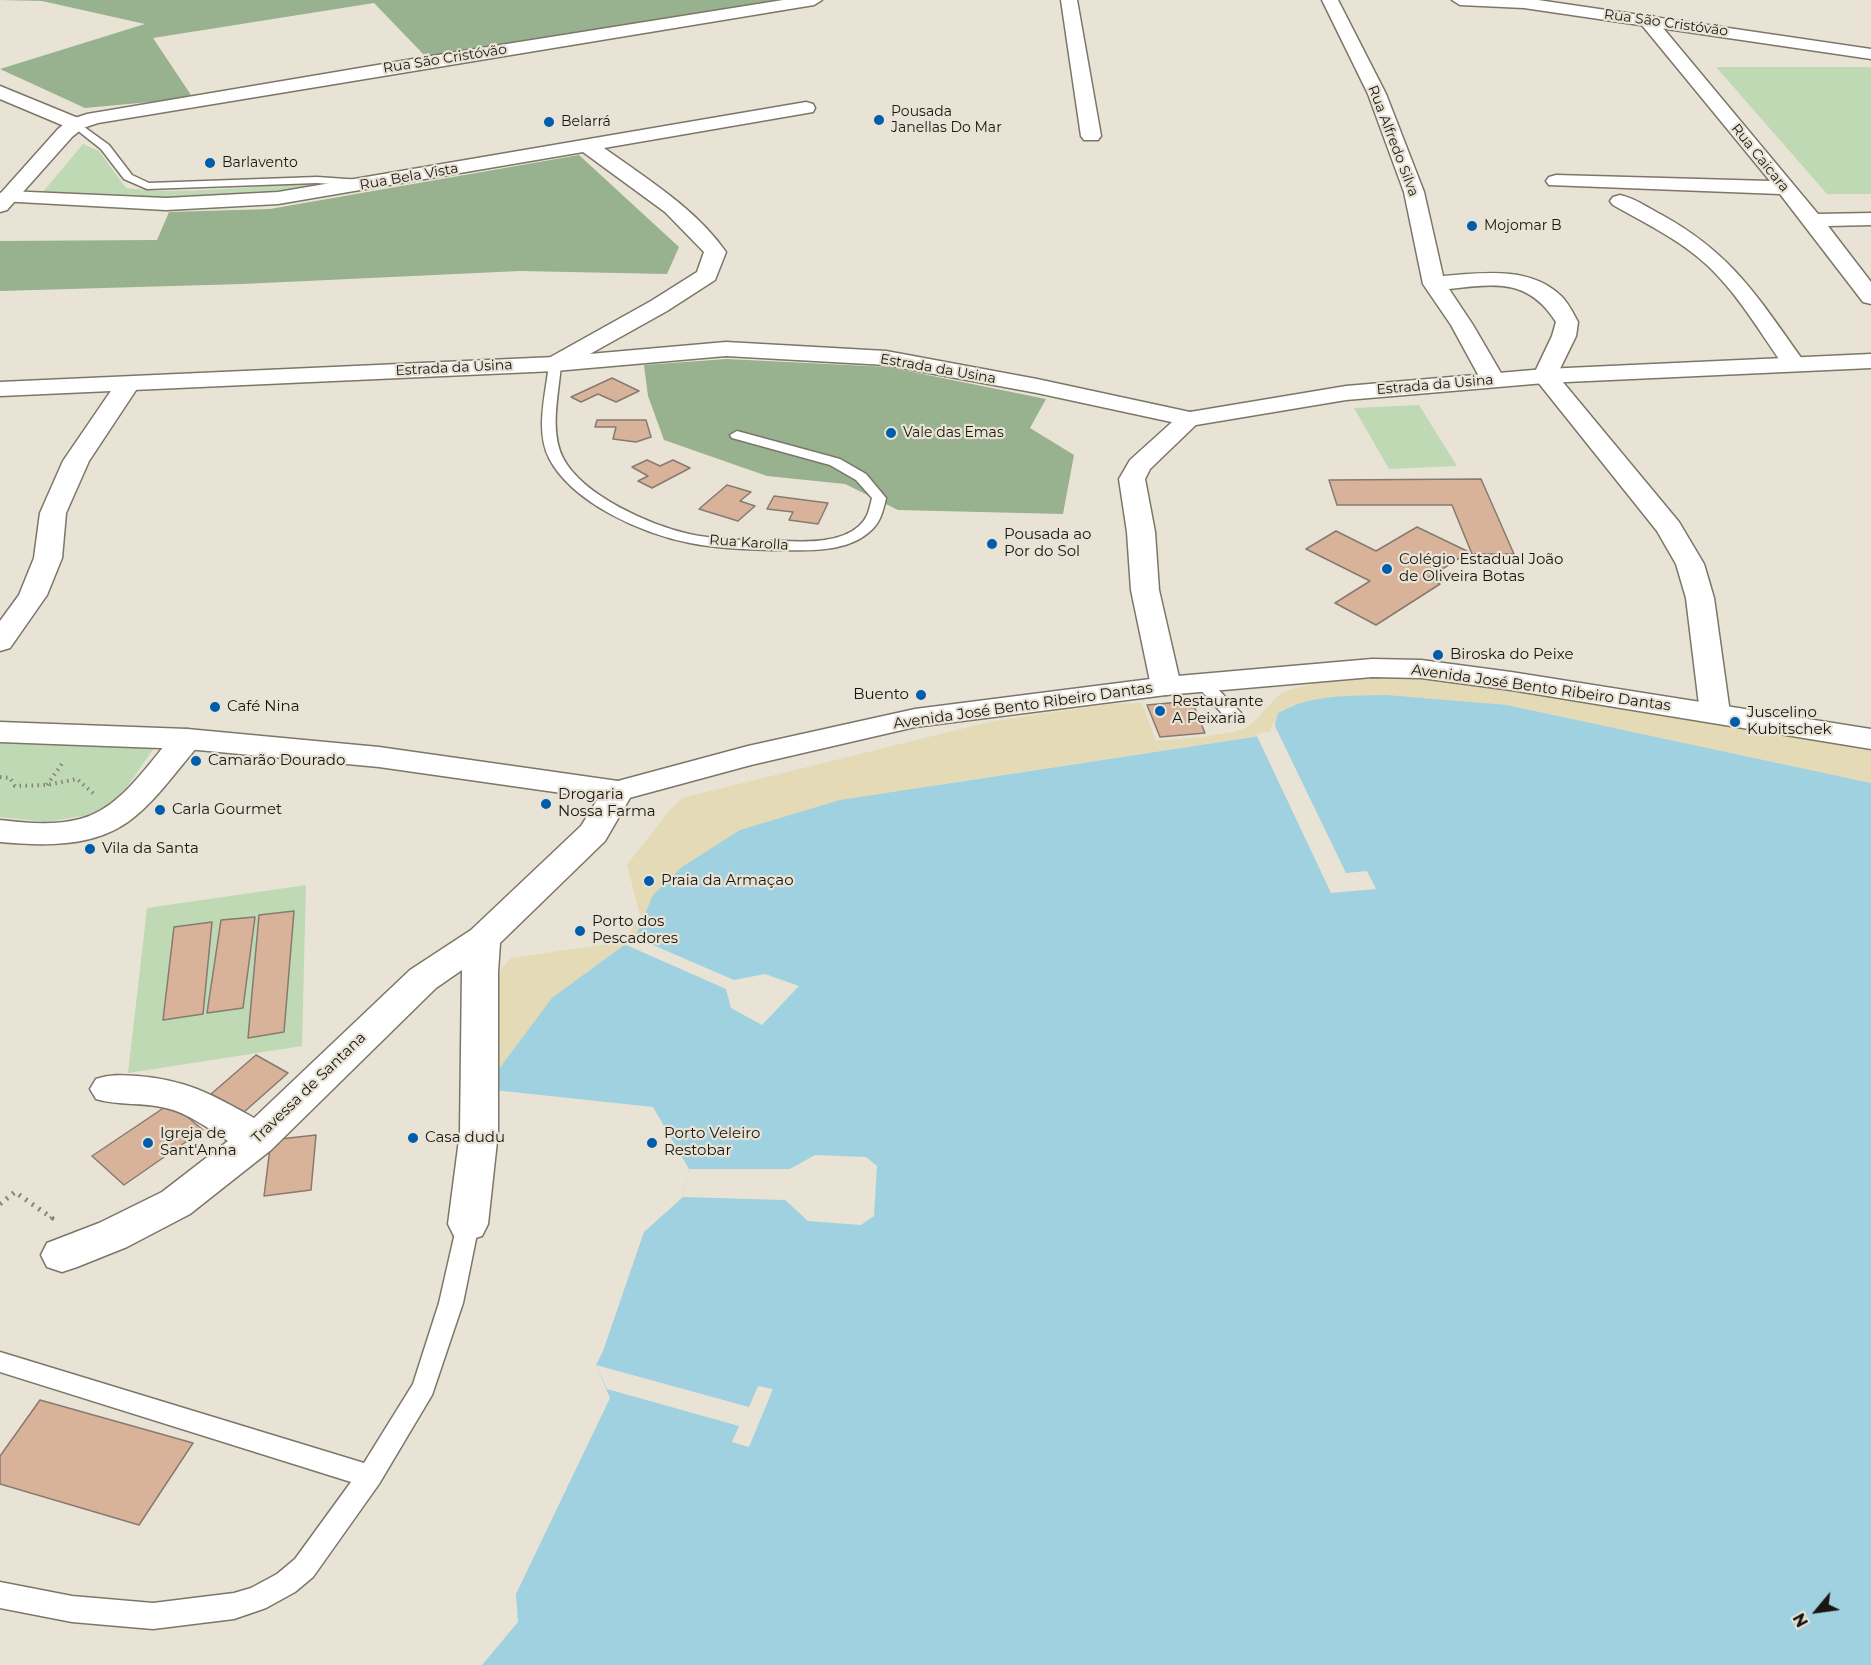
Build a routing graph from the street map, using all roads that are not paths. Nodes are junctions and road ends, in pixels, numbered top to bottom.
1 (814, 0) edge
2 (1069, 0) edge
3 (1330, 0) edge
4 (1460, 0) edge
5 (1647, 20) junction
6 (1871, 54) edge
7 (0, 92) edge
8 (806, 108) dead end
9 (76, 124) junction
10 (1091, 136) dead end
11 (588, 146) junction
12 (1556, 181) dead end
13 (370, 183) junction
14 (1785, 188) junction
15 (1620, 201) dead end
16 (4, 202) edge
17 (1871, 219) edge
18 (1812, 220) junction
19 (1434, 284) junction
20 (1871, 297) edge
21 (1871, 361) edge
22 (555, 364) junction
23 (1794, 364) junction
24 (1545, 376) junction
25 (1493, 380) junction
26 (128, 384) junction
27 (0, 389) edge
28 (1190, 419) junction
29 (737, 435) dead end
30 (0, 642) edge
31 (1202, 682) junction
32 (1166, 686) junction
33 (1716, 713) junction
34 (1235, 717) dead end
35 (0, 732) edge
36 (187, 739) junction
37 (1871, 739) edge
38 (618, 791) junction
39 (0, 831) edge
40 (483, 939) junction
41 (109, 1089) dead end
42 (257, 1139) junction
43 (468, 1224) joint
44 (53, 1240) road end
45 (0, 1362) edge
46 (370, 1476) junction
47 (0, 1595) edge

1 - 9 street, Rua São Cristóvão
2 - 10 street
3 - 19 street, Rua Alfredo Silva
4 - 5 street, Rua São Cristóvão
5 - 6 street, Rua São Cristóvão
5 - 14 street, Rua Caicara
7 - 9 street
8 - 11 street, Rua Bela Vista
9 - 13 lane
9 - 16 street
11 - 13 street, Rua Bela Vista
11 - 22 street
12 - 14 street
13 - 16 street, Rua Bela Vista
14 - 18 street, Rua Caicara
15 - 23 street
17 - 18 street
18 - 20 street, Rua Caicara
19 - 24 street
19 - 25 street, Rua Alfredo Silva
21 - 23 street, Estrada da Usina
22 - 26 street, Estrada da Usina
22 - 28 street, Estrada da Usina
22 - 29 lane, Rua Karolla
23 - 24 street, Estrada da Usina
24 - 25 street, Estrada da Usina
24 - 33 street
25 - 28 street, Estrada da Usina
26 - 27 street, Estrada da Usina
26 - 30 street
28 - 32 street
31 - 32 street, Avenida José Bento Ribeiro Dantas
31 - 33 street, Avenida José Bento Ribeiro Dantas
31 - 34 lane
32 - 38 street, Avenida José Bento Ribeiro Dantas
33 - 37 street, Avenida José Bento Ribeiro Dantas
35 - 36 street, Avenida José Bento Ribeiro Dantas
36 - 38 street, Avenida José Bento Ribeiro Dantas
36 - 39 street
38 - 40 street, Travessa de Santana
40 - 42 street, Travessa de Santana
40 - 43 street
41 - 42 street
42 - 44 street, Travessa de Santana
43 - 46 lane
45 - 46 lane
46 - 47 lane

